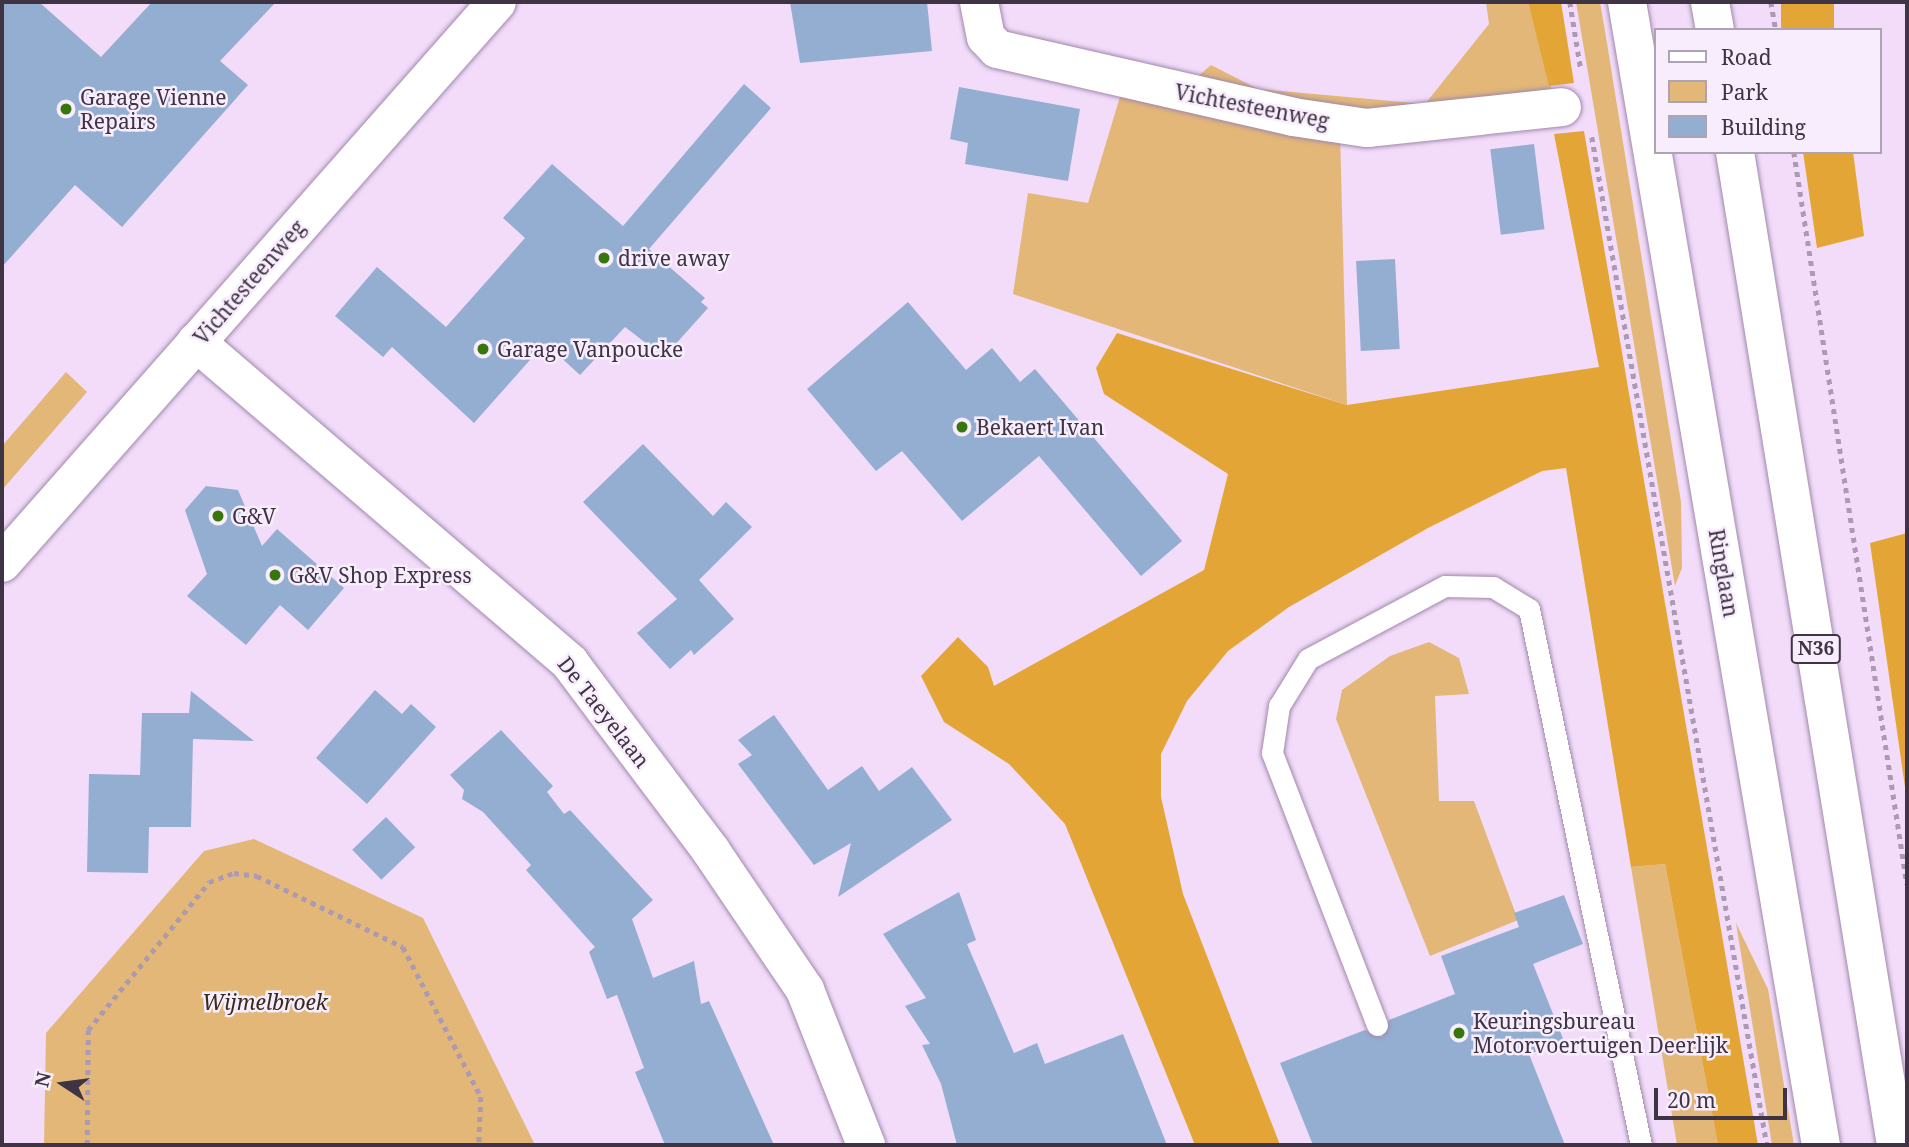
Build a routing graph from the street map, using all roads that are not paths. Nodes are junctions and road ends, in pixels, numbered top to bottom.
1 (497, 2) edge
2 (979, 2) edge
3 (1627, 2) edge
4 (1710, 2) edge
5 (1715, 28) edge
6 (1572, 93) road end
7 (1735, 154) edge
8 (196, 342) junction
9 (2, 563) edge
10 (1377, 1025) dead end
11 (866, 1145) edge
12 (1640, 1145) edge
13 (1821, 1145) edge
14 (1896, 1145) edge

1 - 8 street, Vichtesteenweg
2 - 6 street, Vichtesteenweg
3 - 13 street, Ringlaan
4 - 5 street
7 - 14 street, N36
8 - 9 street, Vichtesteenweg
8 - 11 street, De Taeyelaan
10 - 12 lane

